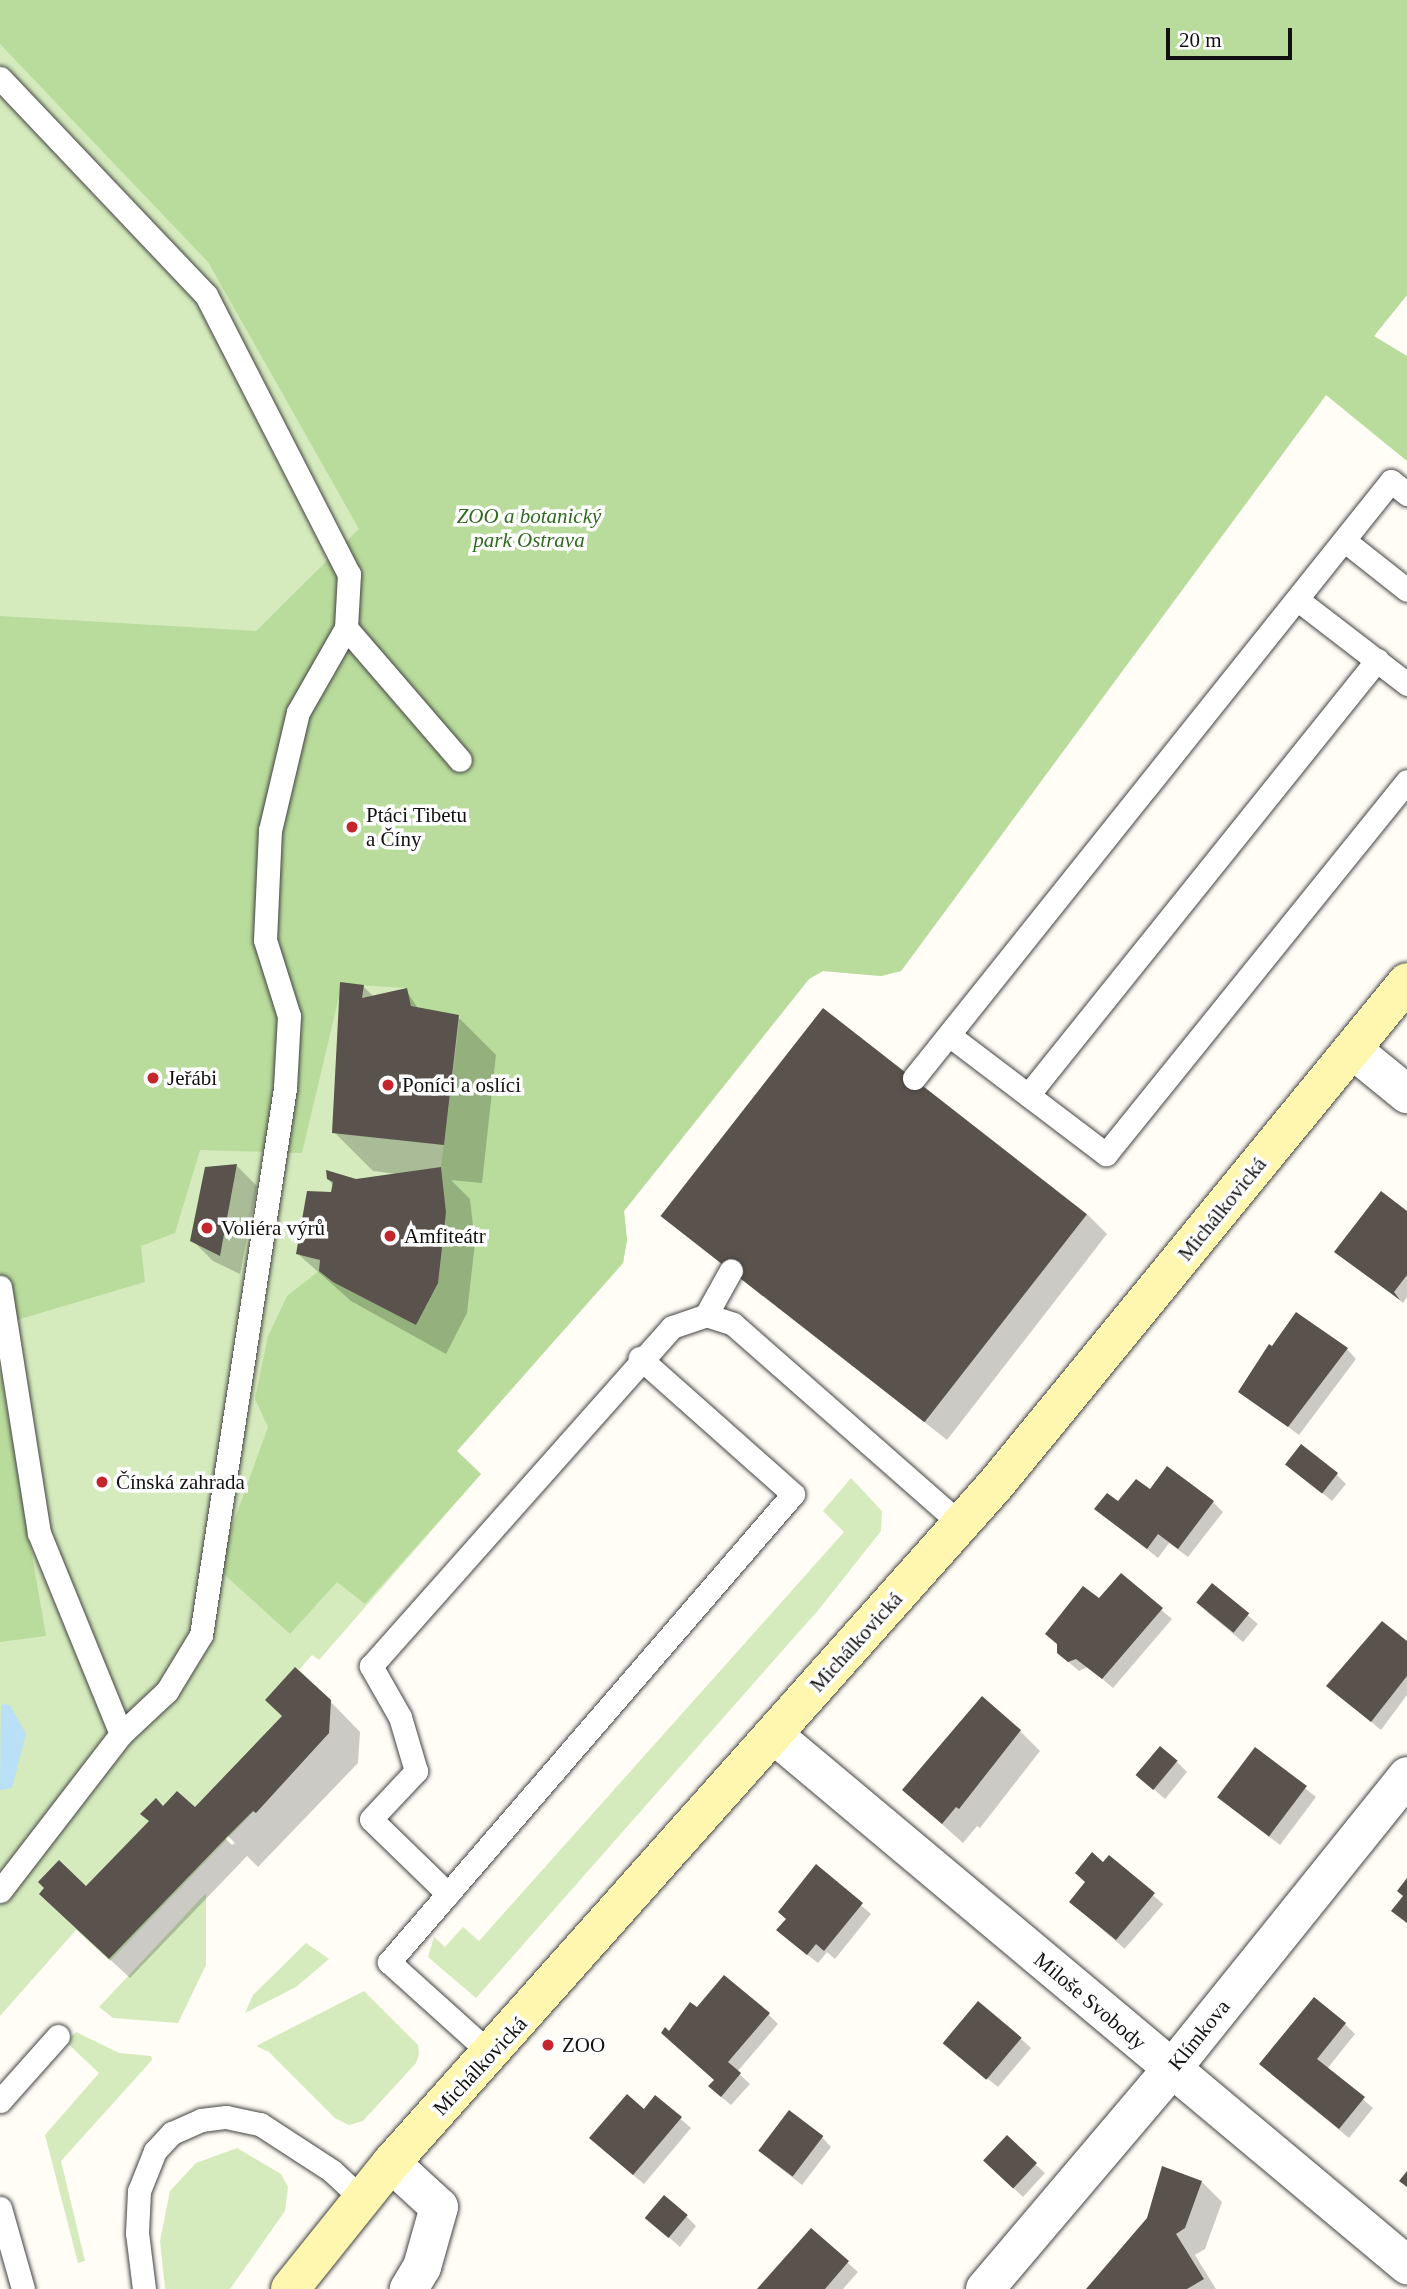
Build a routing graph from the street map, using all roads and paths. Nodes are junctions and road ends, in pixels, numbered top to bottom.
1 (0, 78) edge
2 (1407, 494) edge
3 (1345, 541) junction
4 (1407, 590) edge
5 (1298, 600) junction
6 (346, 628) junction
7 (1377, 660) junction
8 (1407, 684) edge
9 (460, 761) dead end
10 (1407, 781) edge
11 (1407, 982) edge
12 (949, 1035) junction
13 (1353, 1050) junction
14 (914, 1078) dead end
15 (1407, 1094) edge
16 (1028, 1095) junction
17 (731, 1270) dead end
18 (0, 1287) edge
19 (706, 1315) junction
20 (640, 1358) junction
21 (961, 1524) junction
22 (121, 1734) junction
23 (774, 1735) junction
24 (1407, 1776) edge
25 (0, 1891) edge
26 (448, 1894) junction
27 (58, 2036) dead end
28 (490, 2053) junction
29 (1171, 2070) junction
30 (0, 2101) edge
31 (391, 2163) junction
32 (361, 2198) junction
33 (0, 2208) edge
34 (1407, 2266) edge
35 (23, 2289) edge
36 (144, 2289) edge
37 (290, 2289) edge
38 (409, 2289) edge
39 (985, 2289) edge

1 - 6 lane
2 - 3 lane
3 - 4 lane
3 - 5 lane
5 - 7 lane
5 - 12 lane
6 - 9 lane
6 - 22 lane
7 - 8 lane
7 - 16 lane
10 - 16 lane
11 - 13 street, Michálkovická
12 - 14 lane
12 - 16 lane
13 - 15 street
13 - 21 street, Michálkovická
17 - 19 lane
18 - 22 lane
19 - 20 lane
19 - 21 lane
20 - 26 lane
20 - 26 lane
21 - 23 street, Michálkovická
22 - 25 lane
23 - 28 street, Michálkovická
23 - 29 street, Miloše Svobody
24 - 29 street, Klímkova
26 - 28 lane
27 - 30 lane
28 - 31 street, Michálkovická
29 - 34 street, Miloše Svobody
29 - 39 street, Klímkova
31 - 32 street, Michálkovická
31 - 38 street
32 - 36 lane
32 - 37 street, Michálkovická
33 - 35 lane

